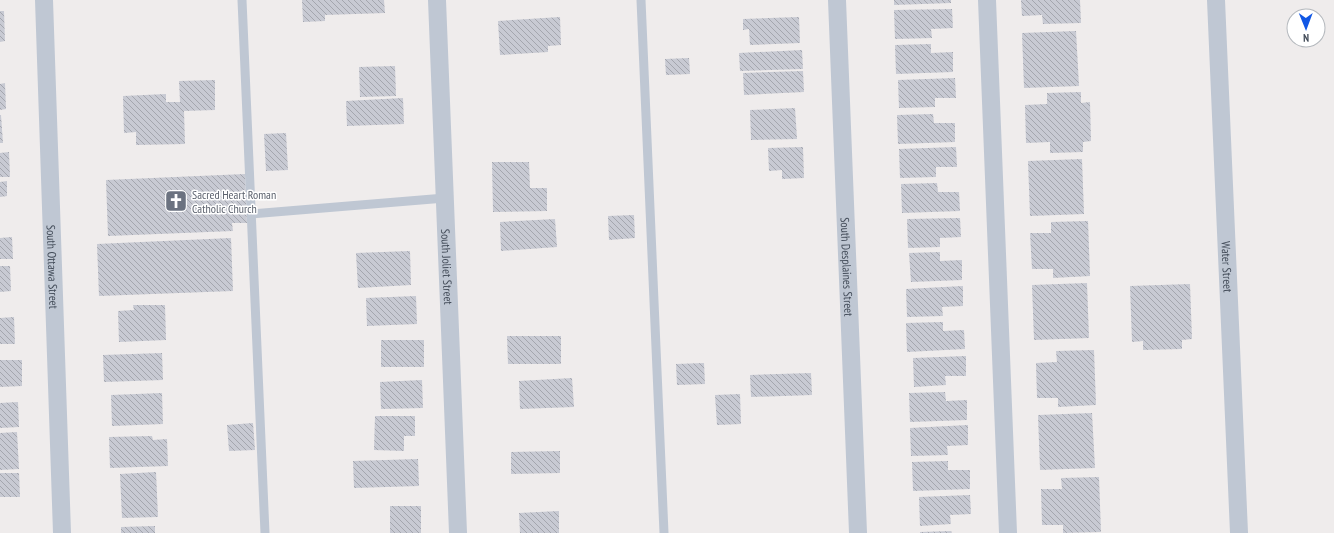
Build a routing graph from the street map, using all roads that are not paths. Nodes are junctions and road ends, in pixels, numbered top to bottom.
1 (44, 0) edge
2 (242, 0) edge
3 (437, 0) edge
4 (641, 0) edge
5 (837, 0) edge
6 (987, 0) edge
7 (1216, 0) edge
8 (445, 198) junction
9 (252, 214) junction
10 (62, 533) edge
11 (266, 533) edge
12 (458, 533) edge
13 (664, 533) edge
14 (858, 533) edge
15 (1008, 533) edge
16 (1239, 533) edge

1 - 10 street, South Ottawa Street
2 - 9 lane
3 - 8 street, South Joliet Street
4 - 13 lane
5 - 14 street, South Desplaines Street
6 - 15 street
7 - 16 street, Water Street
8 - 9 lane
8 - 12 street, South Joliet Street
9 - 11 lane

